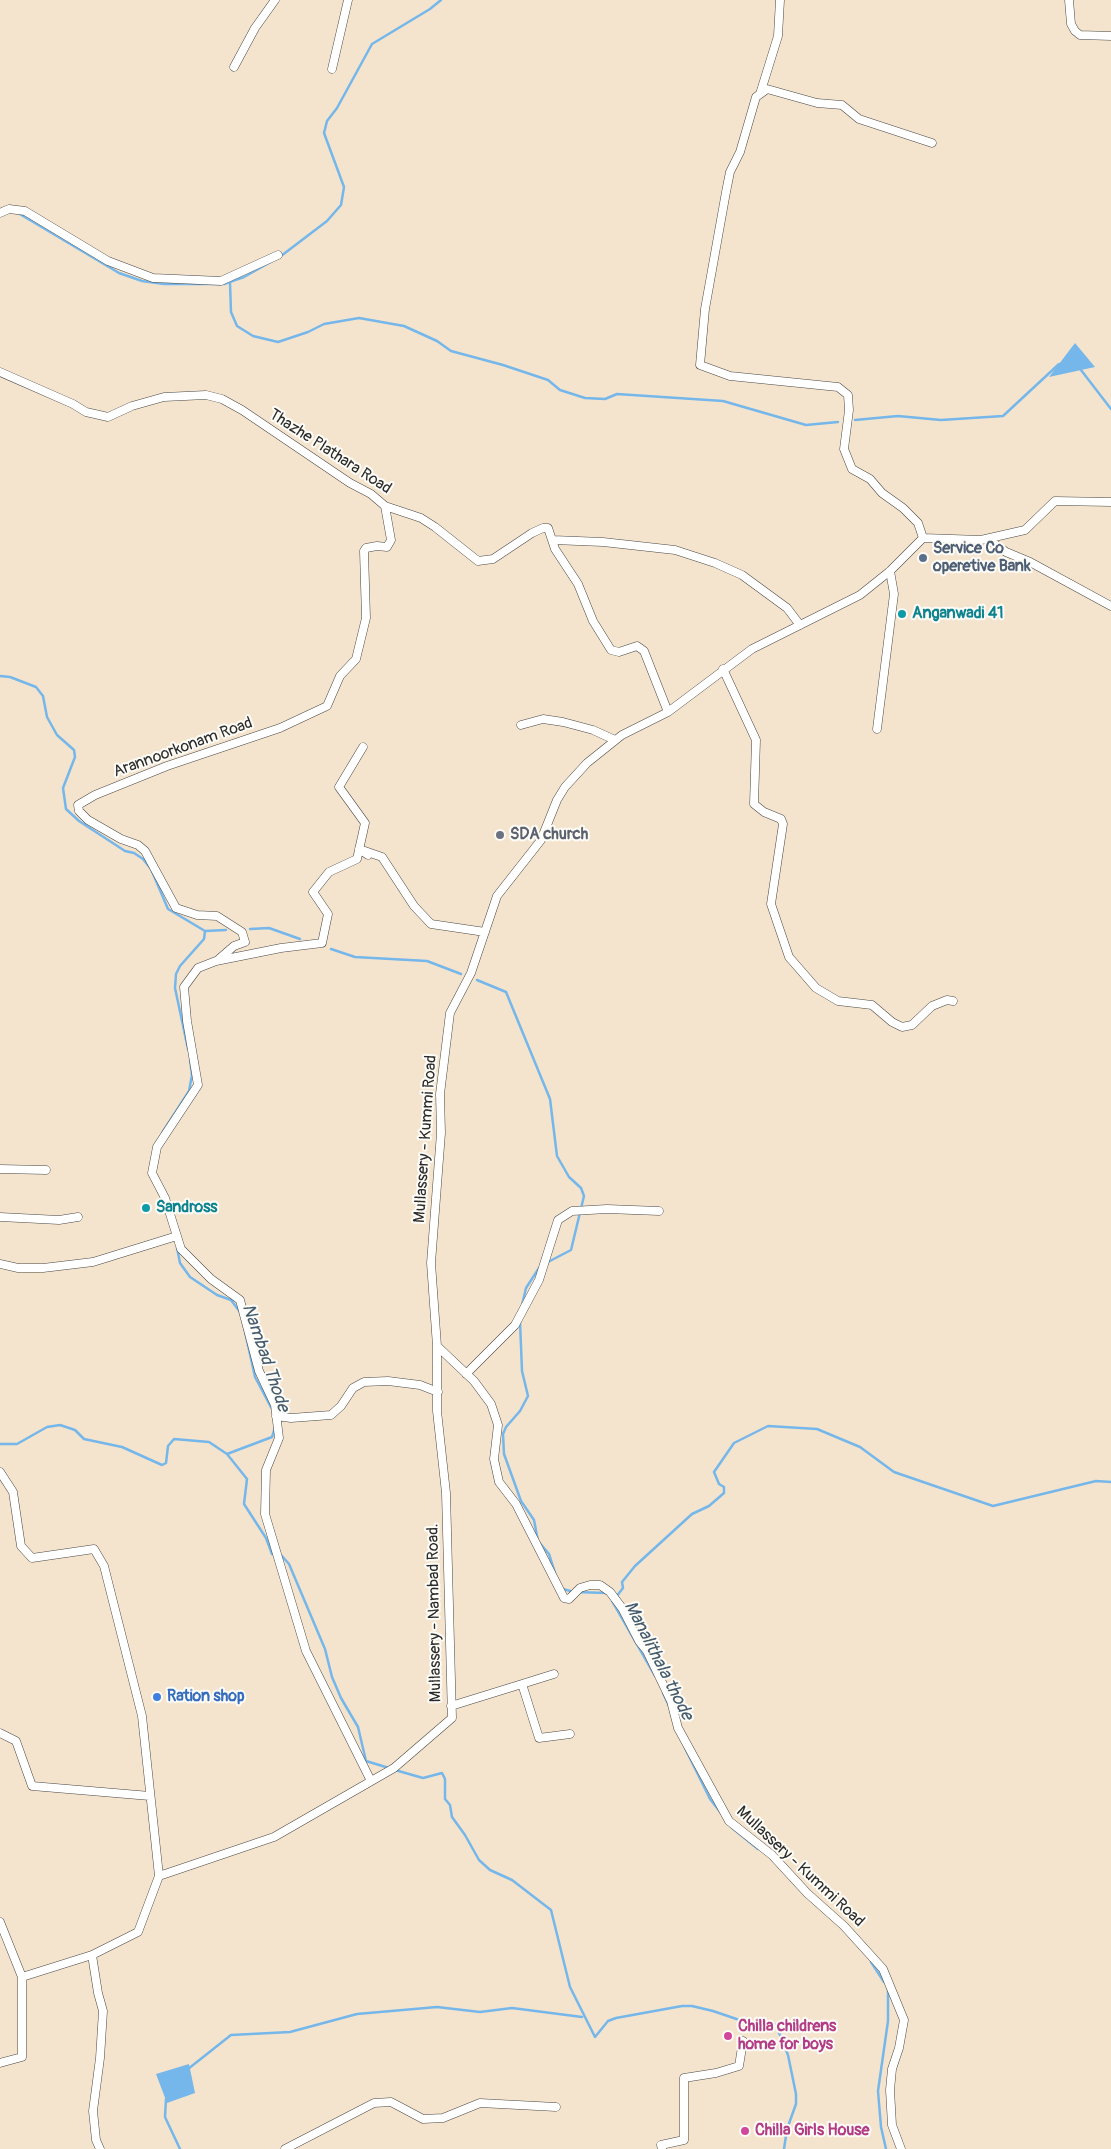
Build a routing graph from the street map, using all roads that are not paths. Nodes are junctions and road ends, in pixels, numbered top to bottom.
1 (275, 0) edge
2 (348, 0) edge
3 (780, 0) edge
4 (1069, 0) edge
5 (1111, 36) edge
6 (234, 67) dead end
7 (332, 69) dead end
8 (760, 94) junction
9 (932, 143) dead end
10 (0, 213) edge
11 (278, 255) dead end
12 (0, 372) edge
13 (1111, 502) edge
14 (385, 506) junction
15 (923, 538) junction
16 (988, 539) junction
17 (553, 540) junction
18 (890, 571) junction
19 (1111, 606) edge
20 (800, 625) junction
21 (723, 669) junction
22 (668, 712) junction
23 (521, 725) dead end
24 (877, 729) dead end
25 (616, 740) junction
26 (363, 747) dead end
27 (359, 849) junction
28 (368, 855) dead end
29 (485, 932) junction
30 (216, 961) junction
31 (953, 1001) dead end
32 (0, 1169) edge
33 (46, 1170) dead end
34 (660, 1211) dead end
35 (0, 1217) edge
36 (78, 1217) dead end
37 (177, 1236) junction
38 (0, 1264) edge
39 (437, 1346) junction
40 (466, 1374) junction
41 (438, 1392) junction
42 (276, 1416) junction
43 (0, 1472) edge
44 (554, 1674) dead end
45 (522, 1684) junction
46 (451, 1706) junction
47 (0, 1732) edge
48 (570, 1734) dead end
49 (372, 1781) junction
50 (150, 1796) junction
51 (159, 1876) junction
52 (0, 1922) edge
53 (92, 1955) junction
54 (22, 1977) junction
55 (743, 2041) dead end
56 (0, 2064) edge
57 (556, 2107) dead end
58 (100, 2149) edge
59 (284, 2149) edge
60 (662, 2149) edge
61 (901, 2149) edge

1 - 6 street
2 - 7 street
3 - 8 street
4 - 5 street
8 - 9 street
8 - 15 street
10 - 11 street
12 - 14 street, Thazhe Plathara Road
13 - 16 street
14 - 17 street, Thazhe Plathara Road
14 - 30 street, Arannoorkonam Road
15 - 16 street
15 - 18 street, Mullassery - Kummi Road
16 - 19 street
17 - 20 street
17 - 22 street
18 - 20 street, Mullassery - Kummi Road
18 - 24 street
20 - 21 street, Mullassery - Kummi Road
21 - 22 street, Mullassery - Kummi Road
21 - 31 street
22 - 25 street, Mullassery - Kummi Road
23 - 25 street
25 - 29 street, Mullassery - Kummi Road
26 - 27 street
27 - 28 street
27 - 29 street
27 - 30 street, Arannoorkonam Road
29 - 39 street, Mullassery - Kummi Road
30 - 37 street, Arannoorkonam Road
32 - 33 street
34 - 40 street
35 - 36 street
37 - 38 street
37 - 42 street, Arannoorkonam Road
39 - 40 street, Mullassery - Kummi Road
39 - 41 street, Mullassery - Nambad Road.
40 - 61 street, Mullassery - Kummi Road
41 - 42 street
41 - 46 street, Mullassery - Nambad Road.
42 - 49 street, Arannoorkonam Road
43 - 50 street
44 - 45 street
45 - 46 street
45 - 48 street
46 - 49 street, Mullassery - Nambad Road.
47 - 50 street
49 - 51 street, Mullassery - Nambad Road.
50 - 51 street
51 - 53 street
52 - 54 street
53 - 54 street
53 - 58 street
54 - 56 street
55 - 60 street
57 - 59 street

